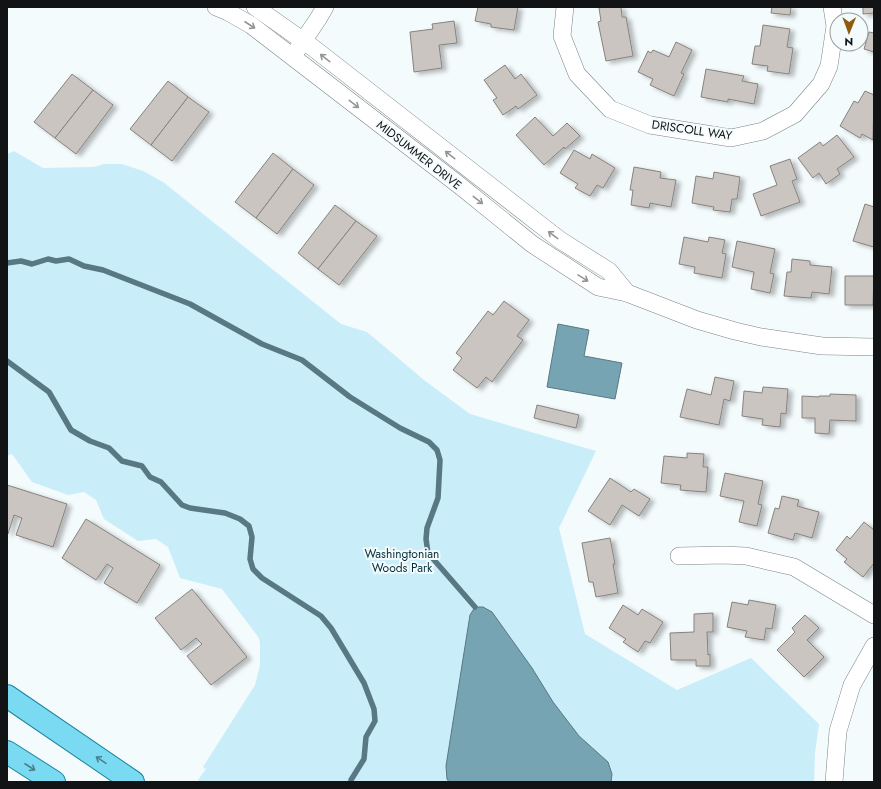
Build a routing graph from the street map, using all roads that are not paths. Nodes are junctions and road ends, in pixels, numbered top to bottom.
1 (216, 7) edge
2 (255, 7) edge
3 (325, 7) edge
4 (565, 7) edge
5 (832, 7) edge
6 (303, 41) junction
7 (292, 56) junction
8 (627, 293) junction
9 (874, 347) edge
10 (679, 556) dead end
11 (874, 615) edge
12 (874, 646) edge
13 (7, 696) edge
14 (7, 752) edge
15 (54, 782) edge
16 (133, 782) edge
17 (834, 782) edge

1 -> 7 street, MIDSUMMER DRIVE
2 - 6 street, MIDSUMMER DRIVE
3 - 6 street
4 - 5 street, DRISCOLL WAY
6 - 7 street
8 -> 6 street, MIDSUMMER DRIVE
7 -> 8 street, MIDSUMMER DRIVE
8 - 9 street, MIDSUMMER DRIVE
10 - 11 street
12 - 17 street
16 -> 13 main road
14 -> 15 main road

